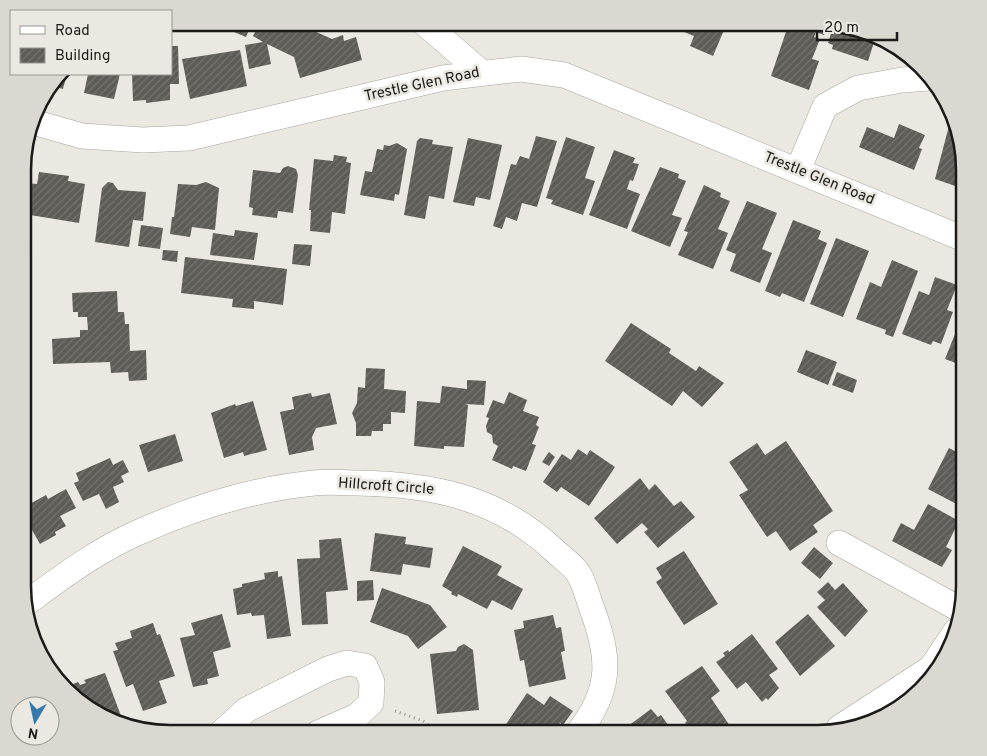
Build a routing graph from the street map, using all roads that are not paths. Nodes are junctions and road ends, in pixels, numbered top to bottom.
1 (435, 32) edge
2 (482, 72) junction
3 (921, 79) edge
4 (40, 124) edge
5 (798, 170) junction
6 (956, 235) edge
7 (839, 543) dead end
8 (32, 599) edge
9 (954, 606) edge
10 (923, 675) edge
11 (852, 720) edge
12 (231, 724) edge
13 (338, 724) edge
14 (584, 725) edge

1 - 2 street
2 - 4 street, Trestle Glen Road
2 - 5 street, Trestle Glen Road
3 - 5 street
5 - 6 street, Trestle Glen Road
7 - 9 street
8 - 14 street, Hillcroft Circle
10 - 11 street
12 - 13 street

